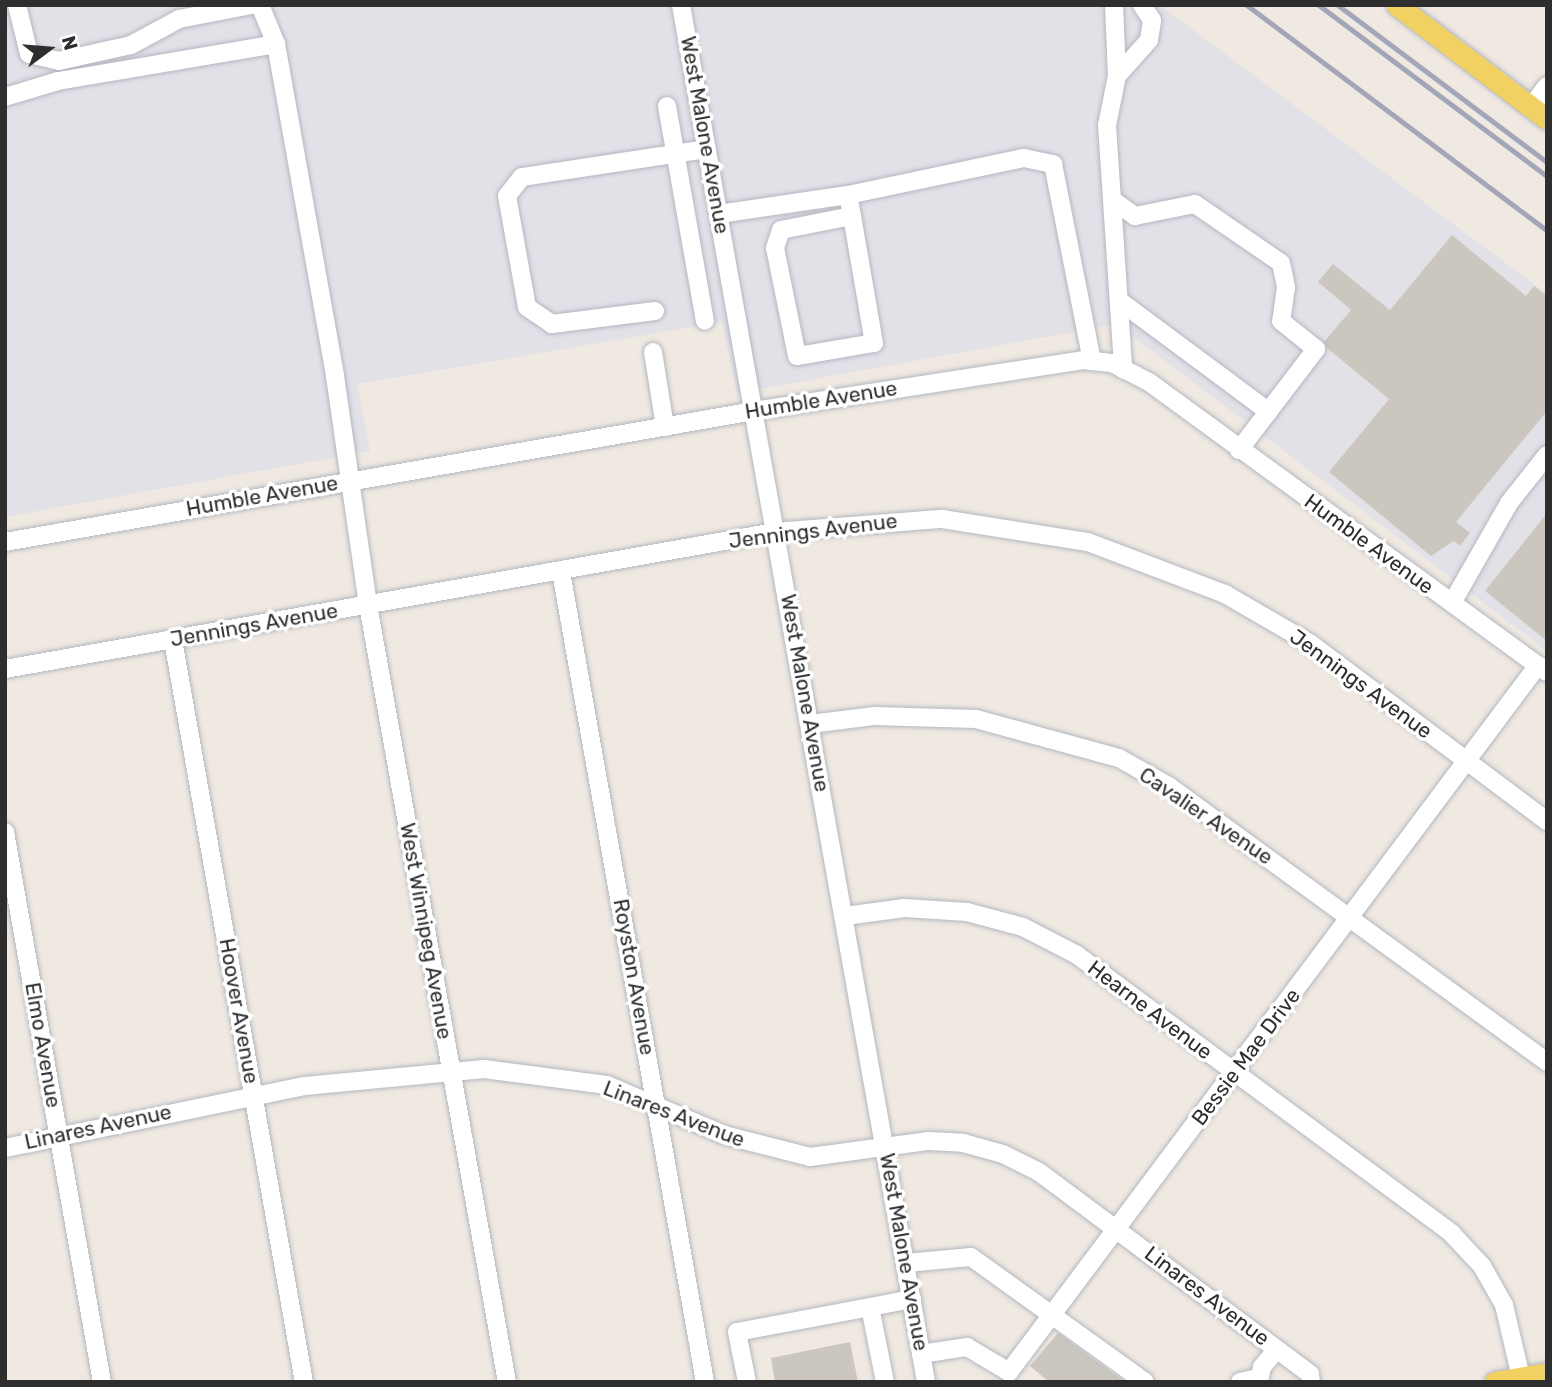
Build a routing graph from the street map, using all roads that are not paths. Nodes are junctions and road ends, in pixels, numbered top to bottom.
1 (17, 5) edge
2 (252, 5) edge
3 (260, 5) edge
4 (681, 5) edge
5 (1114, 5) edge
6 (1142, 5) edge
7 (1397, 5) edge
8 (276, 44) junction
9 (1116, 76) junction
10 (1547, 86) edge
11 (5, 97) edge
12 (667, 106) dead end
13 (1539, 113) edge
14 (707, 149) junction
15 (675, 152) junction
16 (848, 195) junction
17 (1114, 201) junction
18 (719, 214) junction
19 (852, 216) junction
20 (1121, 302) junction
21 (655, 311) dead end
22 (705, 321) dead end
23 (653, 352) dead end
24 (1092, 361) junction
25 (1123, 369) junction
26 (754, 411) junction
27 (1269, 412) junction
28 (665, 427) junction
29 (1239, 450) junction
30 (1547, 455) edge
31 (349, 481) junction
32 (775, 532) junction
33 (5, 542) edge
34 (561, 572) junction
35 (1452, 603) junction
36 (368, 605) junction
37 (173, 640) junction
38 (1543, 668) edge
39 (5, 669) edge
40 (810, 724) junction
41 (1467, 761) junction
42 (1547, 821) edge
43 (5, 832) edge
44 (845, 916) junction
45 (1351, 917) junction
46 (1547, 1062) edge
47 (451, 1070) junction
48 (1234, 1073) junction
49 (254, 1095) junction
50 (657, 1105) junction
51 (58, 1135) junction
52 (885, 1146) junction
53 (5, 1148) edge
54 (1119, 1230) junction
55 (906, 1264) junction
56 (912, 1299) junction
57 (870, 1307) junction
58 (1052, 1315) junction
59 (1277, 1349) junction
60 (921, 1354) junction
61 (1547, 1373) edge
62 (1012, 1377) edge
63 (1521, 1379) edge
64 (1259, 1380) edge
65 (102, 1382) edge
66 (304, 1382) edge
67 (507, 1382) edge
68 (705, 1382) edge
69 (747, 1382) edge
70 (886, 1382) edge
71 (926, 1382) edge
72 (1145, 1382) edge
73 (1240, 1382) edge
74 (1311, 1382) edge
75 (1494, 1382) edge

1 - 2 street
3 - 8 street, West Winnipeg Avenue
4 - 14 street, West Malone Avenue
5 - 9 street
6 - 9 street
7 - 13 main road
8 - 11 street
8 - 31 street, West Winnipeg Avenue
9 - 17 street
10 - 13 street
12 - 15 street
14 - 15 street
14 - 18 street, West Malone Avenue
15 - 21 street
15 - 22 street
16 - 18 street
16 - 19 street
16 - 24 street
17 - 20 street
17 - 27 street
18 - 26 street, West Malone Avenue
19 - 19 street
20 - 25 street
20 - 27 street
23 - 28 street
24 - 25 street, Humble Avenue
24 - 26 street, Humble Avenue
25 - 29 street, Humble Avenue
26 - 28 street, Humble Avenue
26 - 32 street, West Malone Avenue
27 - 29 street
28 - 31 street, Humble Avenue
29 - 35 street, Humble Avenue
30 - 35 street
31 - 33 street, Humble Avenue
31 - 36 street, West Winnipeg Avenue
32 - 34 street, Jennings Avenue
32 - 40 street, West Malone Avenue
32 - 41 street, Jennings Avenue
34 - 36 street, Jennings Avenue
34 - 50 street, Royston Avenue
35 - 38 street, Humble Avenue
36 - 37 street, Jennings Avenue
36 - 47 street, West Winnipeg Avenue
37 - 39 street, Jennings Avenue
37 - 49 street, Hoover Avenue
38 - 41 street, Bessie Mae Drive
40 - 44 street, West Malone Avenue
40 - 45 street, Cavalier Avenue
41 - 42 street, Jennings Avenue
41 - 45 street, Bessie Mae Drive
43 - 51 street, Elmo Avenue
44 - 48 street, Hearne Avenue
44 - 52 street, West Malone Avenue
45 - 46 street, Cavalier Avenue
45 - 48 street, Bessie Mae Drive
47 - 49 street, Linares Avenue
47 - 50 street, Linares Avenue
47 - 67 street, West Winnipeg Avenue
48 - 54 street, Bessie Mae Drive
48 - 63 street, Hearne Avenue
49 - 51 street, Linares Avenue
49 - 66 street, Hoover Avenue
50 - 52 street, Linares Avenue
50 - 68 street, Royston Avenue
51 - 53 street, Linares Avenue
51 - 65 street, Elmo Avenue
52 - 54 street, Linares Avenue
52 - 55 street, West Malone Avenue
54 - 58 street, Bessie Mae Drive
54 - 59 street, Linares Avenue
55 - 56 street, West Malone Avenue
55 - 58 street
56 - 57 street
56 - 60 street, West Malone Avenue
57 - 69 street
57 - 70 street
58 - 62 street, Bessie Mae Drive
58 - 72 street
59 - 64 street
59 - 74 street, Linares Avenue
60 - 62 street, Bessie Mae Drive
60 - 71 street, West Malone Avenue
61 - 63 main road
63 - 75 main road
64 - 73 street

